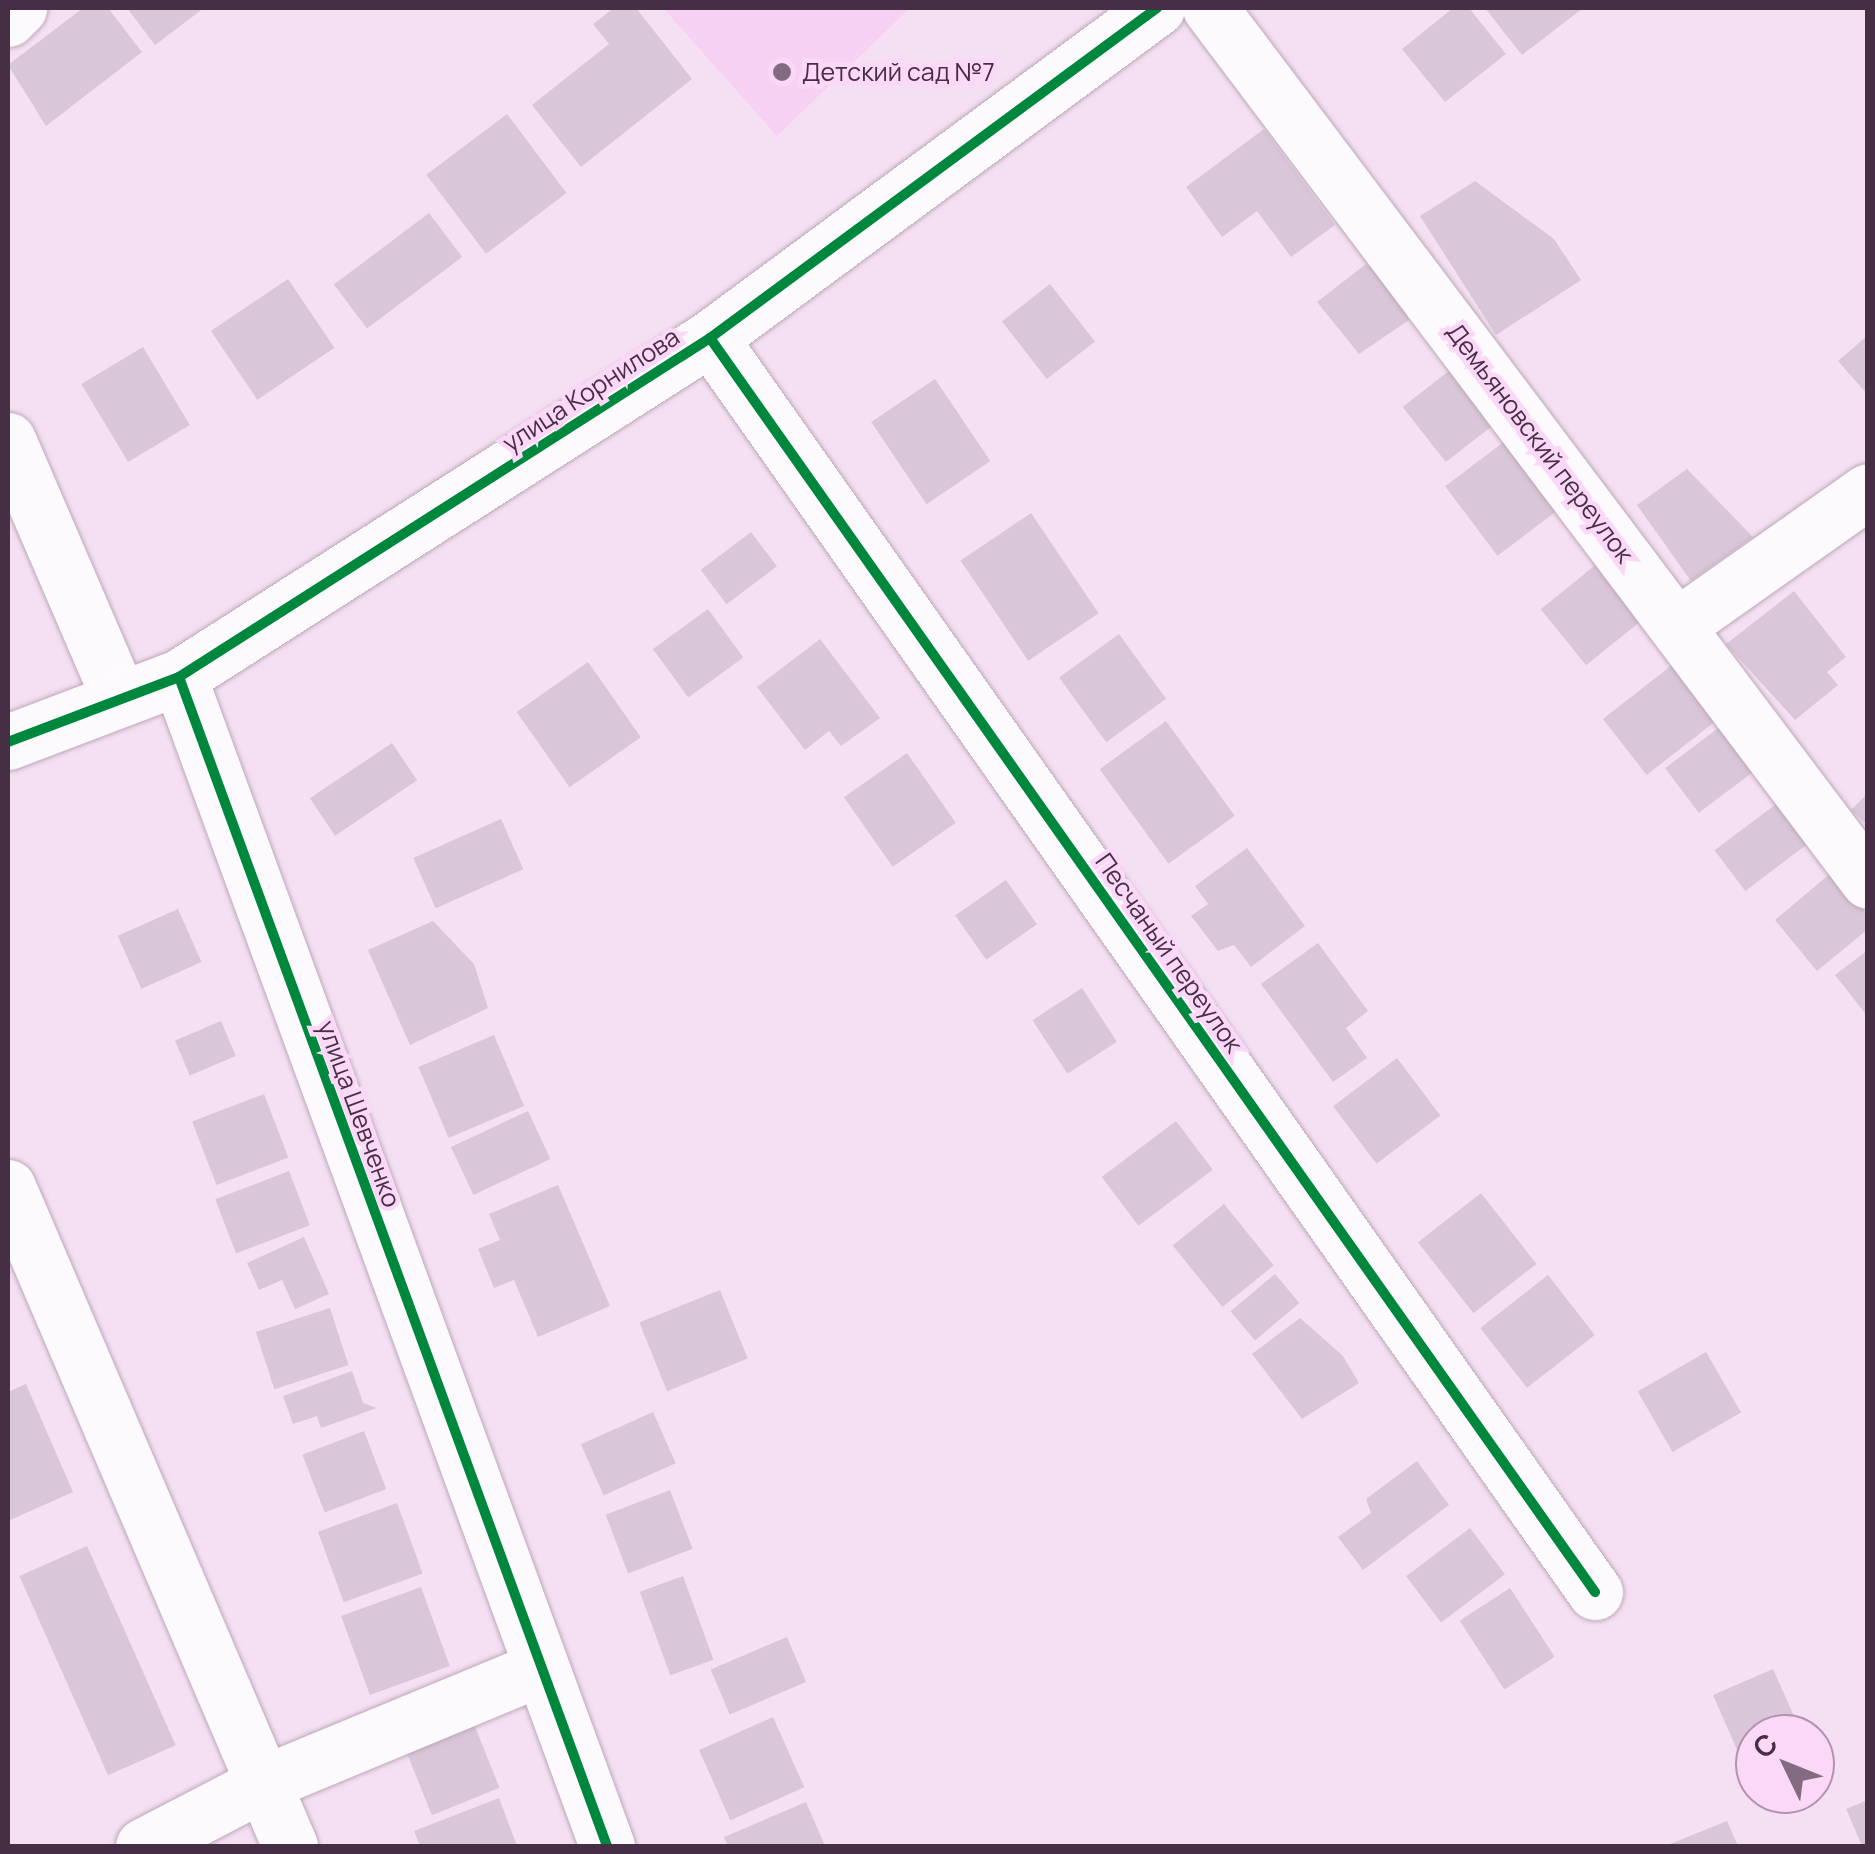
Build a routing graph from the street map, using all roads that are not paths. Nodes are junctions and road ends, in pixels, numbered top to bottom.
1 (19, 8) edge
2 (1157, 8) edge
3 (1210, 8) edge
4 (8, 19) edge
5 (710, 338) junction
6 (8, 440) edge
7 (1868, 491) edge
8 (1678, 625) junction
9 (179, 676) junction
10 (119, 698) junction
11 (8, 742) edge
12 (1868, 880) edge
13 (8, 1187) edge
14 (1595, 1592) dead end
15 (538, 1669) junction
16 (266, 1782) junction
17 (143, 1846) edge
18 (290, 1846) edge
19 (607, 1846) edge

1 - 4 street
2 - 5 street, улица Корнилова
3 - 8 street, Демьяновский переулок
5 - 9 street, улица Корнилова
5 - 14 street, Песчаный переулок
6 - 10 street
7 - 8 street
8 - 12 street, Демьяновский переулок
9 - 10 street, улица Корнилова
9 - 15 street, улица Шевченко
10 - 11 street, улица Корнилова
13 - 16 street
15 - 16 street
15 - 19 street, улица Шевченко
16 - 17 street
16 - 18 street

